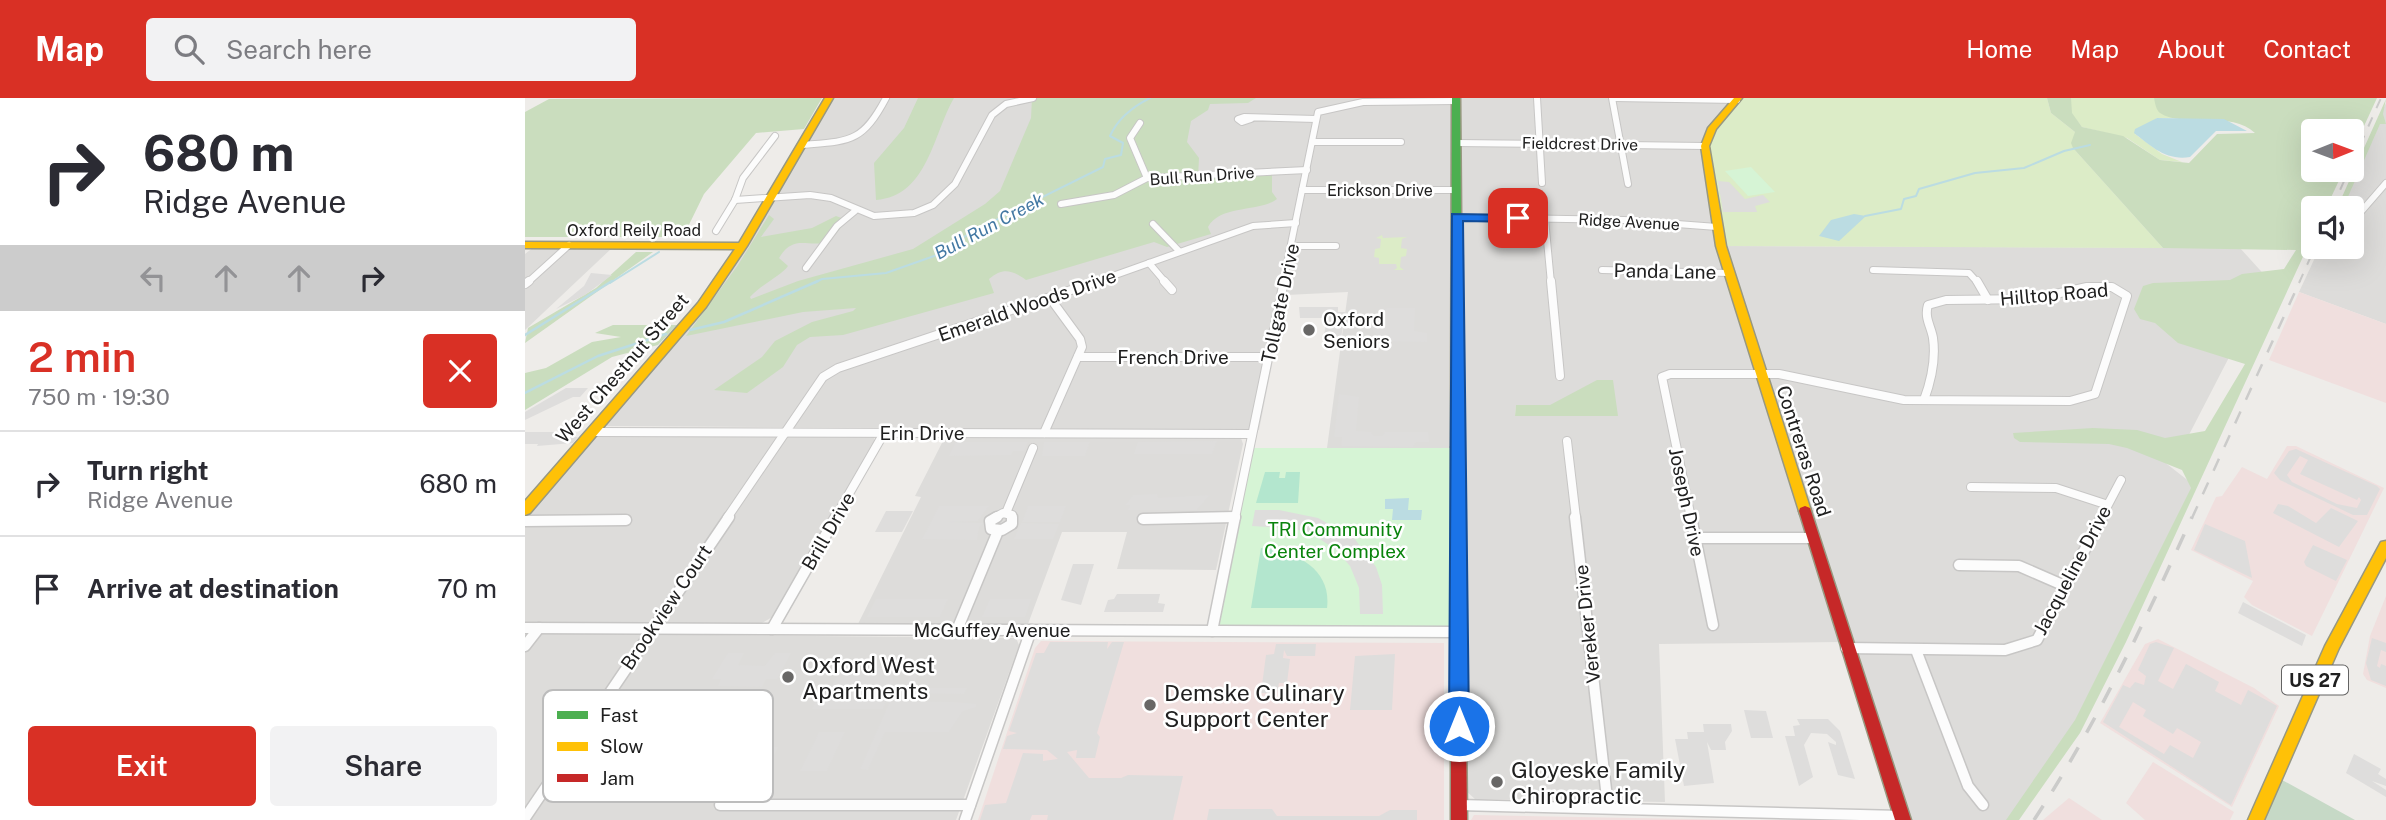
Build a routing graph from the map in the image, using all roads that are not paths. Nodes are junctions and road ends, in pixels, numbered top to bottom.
1 (829, 98) edge
2 (886, 98) edge
3 (1033, 98) edge
4 (1537, 98) edge
5 (1614, 98) edge
6 (1456, 99) edge
7 (1738, 99) edge
8 (1006, 100) edge
9 (1251, 118) dead end
10 (1316, 118) junction
11 (1140, 123) dead end
12 (775, 136) dead end
13 (1312, 142) junction
14 (1401, 142) dead end
15 (1456, 143) junction
16 (1539, 144) junction
17 (802, 145) junction
18 (1620, 145) junction
19 (1705, 146) junction
20 (1307, 170) junction
21 (1147, 178) junction
22 (1542, 183) dead end
23 (2386, 183) edge
24 (1628, 184) dead end
25 (1303, 190) junction
26 (1457, 190) junction
27 (772, 197) junction
28 (735, 200) junction
29 (1061, 204) dead end
30 (2364, 208) edge
31 (855, 211) junction
32 (1457, 217) junction
33 (1545, 219) junction
34 (1296, 223) junction
35 (1153, 224) dead end
36 (1717, 226) junction
37 (716, 230) dead end
38 (525, 245) edge
39 (569, 245) junction
40 (742, 246) junction
41 (1291, 246) junction
42 (1336, 246) dead end
43 (1179, 251) junction
44 (1149, 263) junction
45 (806, 268) dead end
46 (1602, 270) dead end
47 (1873, 270) dead end
48 (1728, 272) junction
49 (525, 284) edge
50 (1172, 290) dead end
51 (1050, 298) junction
52 (1988, 300) junction
53 (1078, 357) junction
54 (1268, 358) junction
55 (1760, 374) junction
56 (1560, 376) dead end
57 (1661, 380) joint
58 (1924, 400) junction
59 (593, 432) junction
60 (784, 432) junction
61 (884, 433) junction
62 (1044, 433) junction
63 (1252, 434) junction
64 (1567, 441) dead end
65 (1033, 449) dead end
66 (2121, 480) dead end
67 (1971, 487) dead end
68 (528, 504) edge
69 (2105, 504) junction
70 (1235, 517) junction
71 (1143, 519) dead end
72 (626, 520) dead end
73 (525, 521) edge
74 (1695, 538) junction
75 (1812, 538) junction
76 (2386, 546) edge
77 (1959, 565) dead end
78 (2065, 586) junction
79 (1713, 625) dead end
80 (525, 628) edge
81 (539, 628) junction
82 (652, 628) junction
83 (772, 629) junction
84 (957, 629) junction
85 (1031, 630) junction
86 (1212, 631) junction
87 (1458, 632) junction
88 (525, 646) edge
89 (1846, 648) junction
90 (1916, 650) junction
91 (611, 690) edge
92 (543, 791) edge
93 (970, 804) junction
94 (720, 805) dead end
95 (1459, 805) junction
96 (1983, 805) dead end
97 (1608, 807) junction
98 (525, 818) edge
99 (1902, 818) edge
100 (965, 820) edge
101 (1459, 820) edge
102 (2256, 820) edge

1 - 17 main road, West Chestnut Street
2 - 17 street
3 - 8 street
4 - 16 street
5 - 7 street
5 - 18 street
6 - 10 street
6 - 15 main road
7 - 19 main road
8 - 31 street
9 - 10 street
10 - 13 street, Tollgate Drive
11 - 21 street
12 - 28 street
13 - 14 street
13 - 20 street, Tollgate Drive
15 - 16 street, Fieldcrest Drive
15 - 26 main road
16 - 18 street, Fieldcrest Drive
16 - 22 street
17 - 27 main road, West Chestnut Street
18 - 19 street, Fieldcrest Drive
18 - 24 street
19 - 36 main road, Contreras Road
20 - 21 street, Bull Run Drive
20 - 25 street, Tollgate Drive
21 - 29 street, Bull Run Drive
23 - 30 street
25 - 26 street, Erickson Drive
25 - 34 street, Tollgate Drive
26 - 32 main road
27 - 28 street
27 - 31 street
27 - 40 main road, West Chestnut Street
28 - 37 street
31 - 45 street
32 - 33 street, Ridge Avenue
32 - 87 main road
33 - 36 street, Ridge Avenue
33 - 56 street
34 - 41 street, Tollgate Drive
34 - 43 street, Emerald Woods Drive
35 - 43 street
36 - 48 main road, Contreras Road
38 - 39 main road, Oxford Reily Road
39 - 40 main road, Oxford Reily Road
39 - 49 street
40 - 59 main road, West Chestnut Street
41 - 42 street
41 - 54 street, Tollgate Drive
43 - 44 street, Emerald Woods Drive
44 - 50 street
44 - 51 street, Emerald Woods Drive
46 - 48 street, Panda Lane
47 - 52 street
48 - 55 main road, Contreras Road
51 - 53 street
51 - 60 street, Emerald Woods Drive
52 - 58 street, Hilltop Road
52 - 58 street, Hilltop Road
53 - 54 street, French Drive
53 - 62 street
54 - 63 street, Tollgate Drive
55 - 57 street, Hilltop Road
55 - 58 street, Hilltop Road
55 - 75 main road, Contreras Road
57 - 74 street, Joseph Drive
59 - 60 street, Erin Drive
59 - 68 main road, West Chestnut Street
60 - 61 street, Erin Drive
60 - 82 street, Brookview Court
61 - 62 street, Erin Drive
61 - 83 street, Brill Drive
62 - 63 street, Erin Drive
63 - 70 street, Tollgate Drive
64 - 97 street, Vereker Drive
65 - 84 street
66 - 69 street, Jacqueline Drive
67 - 69 street
69 - 78 street, Jacqueline Drive
70 - 71 street
70 - 86 street, Tollgate Drive
72 - 73 street
74 - 75 street
74 - 79 street, Joseph Drive
75 - 89 main road, Contreras Road
76 - 102 main road, US 27
77 - 78 street
78 - 90 street, Jacqueline Drive
80 - 81 street, McGuffey Avenue
81 - 82 street, McGuffey Avenue
81 - 88 street
82 - 83 street, McGuffey Avenue
82 - 91 street, Brookview Court
83 - 84 street, McGuffey Avenue
84 - 85 street, McGuffey Avenue
85 - 86 street, McGuffey Avenue
85 - 93 street
86 - 87 street, McGuffey Avenue
87 - 95 main road
89 - 90 street, Jacqueline Drive
89 - 99 main road, Contreras Road
90 - 96 street
92 - 98 street, Brookview Court
93 - 94 street
93 - 100 street
95 - 97 street
95 - 101 main road
97 - 99 street

